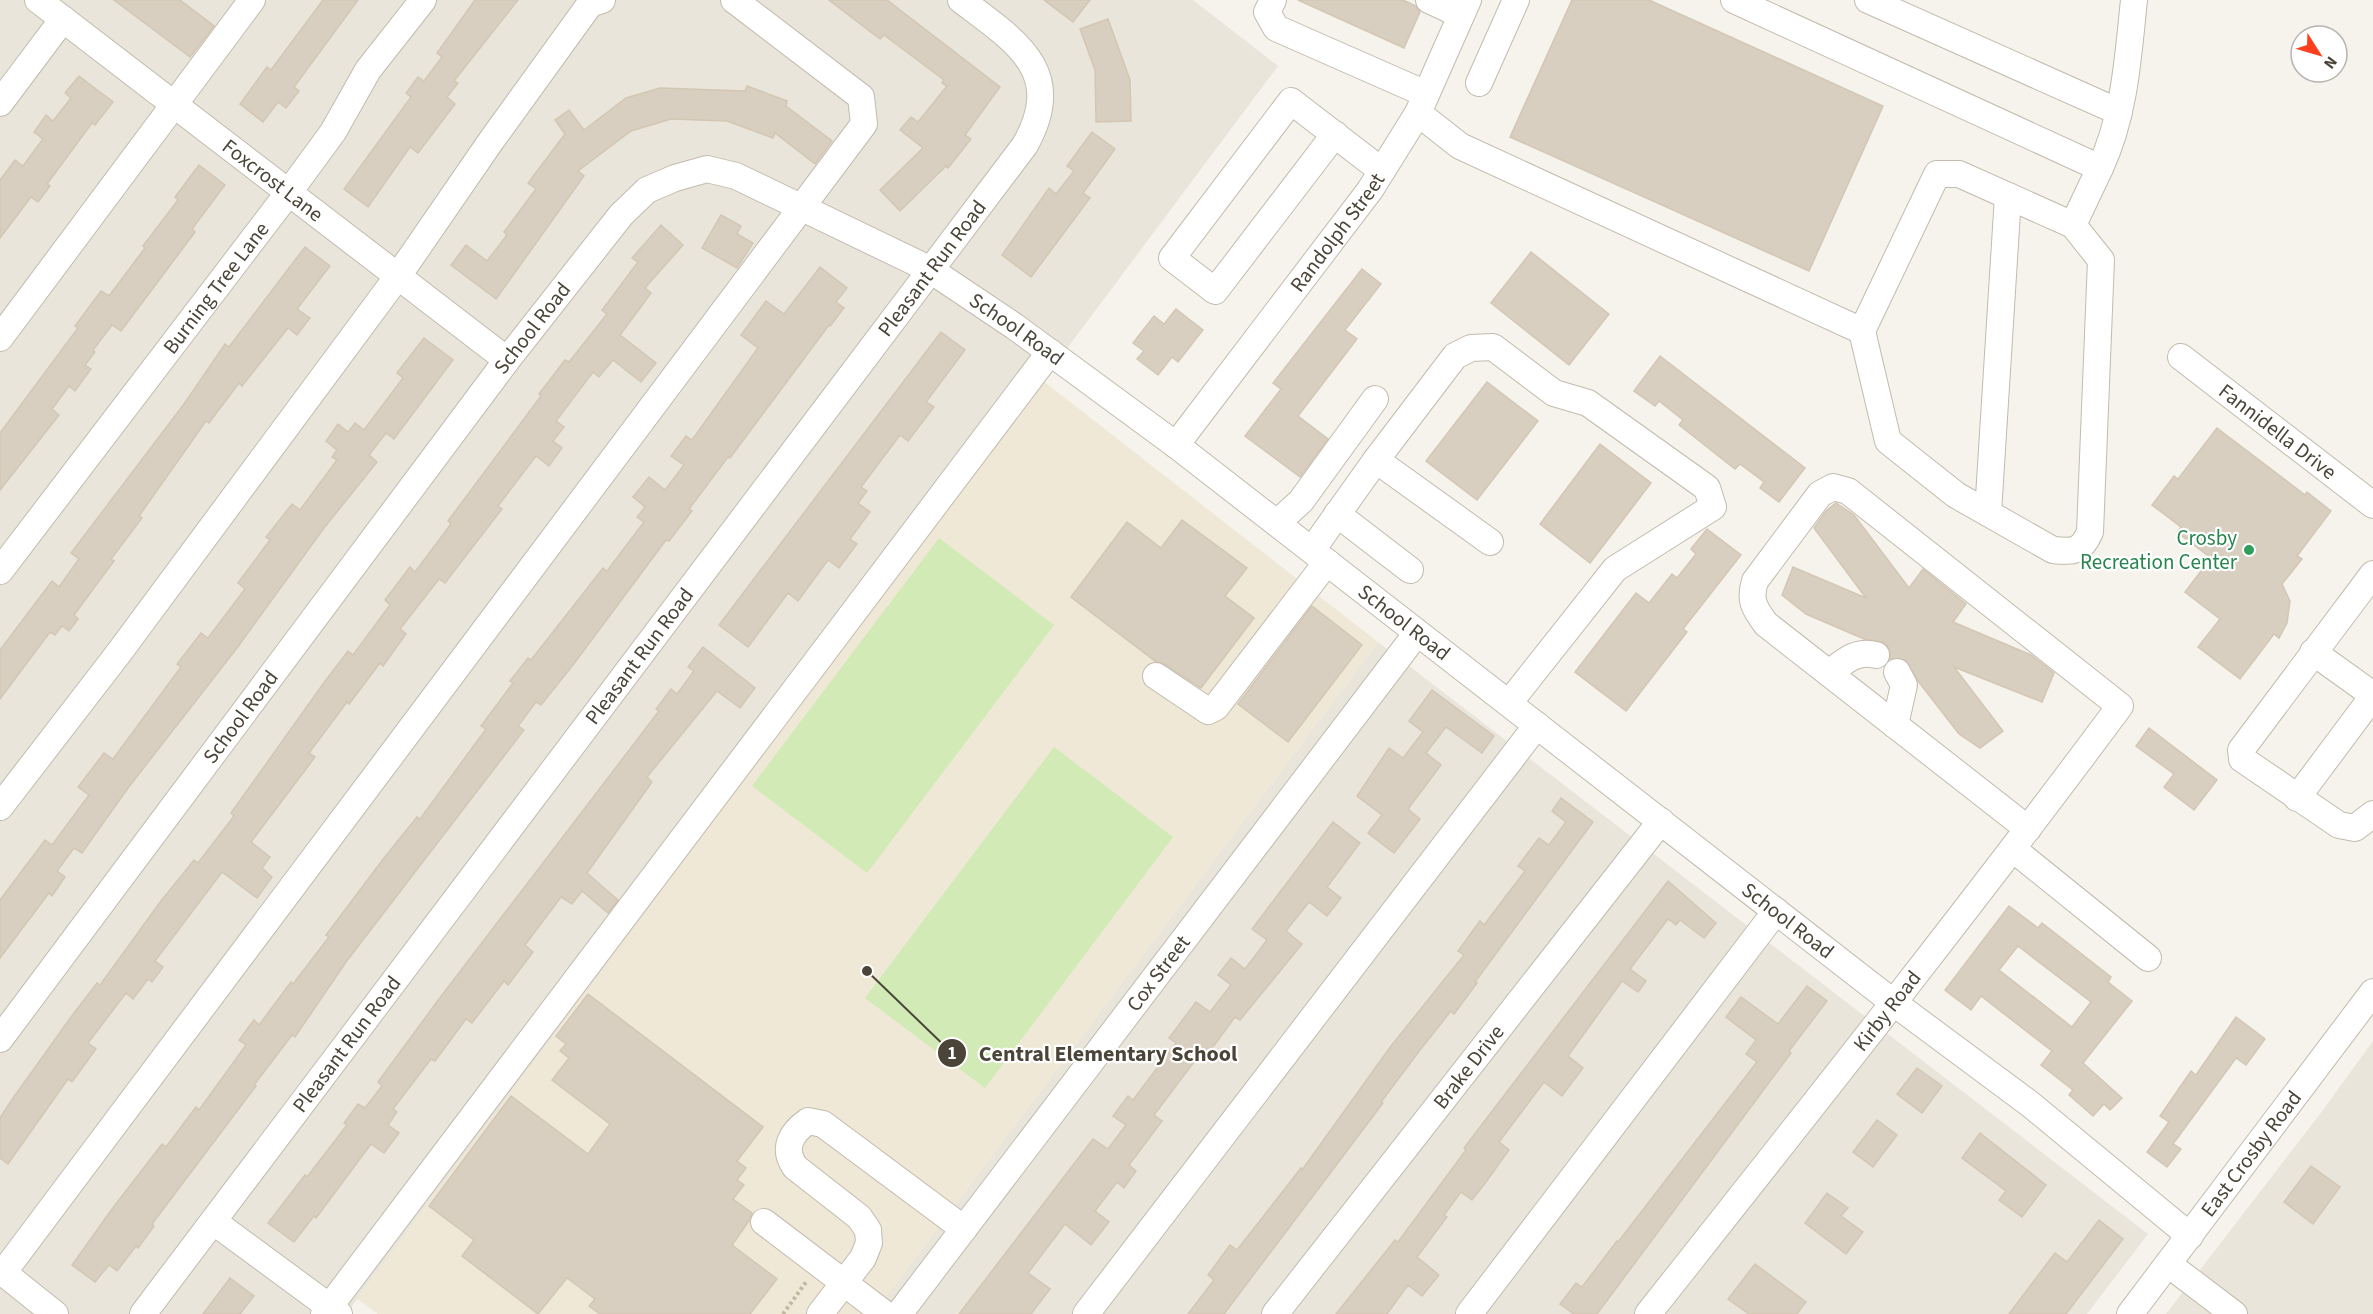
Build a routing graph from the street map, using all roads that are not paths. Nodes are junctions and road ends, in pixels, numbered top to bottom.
1 (38, 0) edge
2 (423, 0) edge
3 (602, 0) edge
4 (734, 0) edge
5 (962, 0) edge
6 (1273, 0) edge
7 (1429, 0) edge
8 (1516, 0) edge
9 (1734, 0) edge
10 (1868, 0) edge
11 (2134, 0) edge
12 (244, 5) edge
13 (1464, 7) edge
14 (63, 19) junction
15 (1479, 82) dead end
16 (0, 103) edge
17 (174, 104) junction
18 (1422, 104) junction
19 (2119, 112) junction
20 (1335, 134) junction
21 (2100, 168) junction
22 (1382, 171) junction
23 (288, 192) junction
24 (2008, 196) junction
25 (802, 207) junction
26 (2073, 225) junction
27 (929, 269) junction
28 (398, 276) junction
29 (1862, 331) junction
30 (0, 338) edge
31 (1050, 352) junction
32 (2181, 357) dead end
33 (507, 360) junction
34 (1375, 399) dead end
35 (1176, 445) junction
36 (1376, 460) junction
37 (2373, 505) edge
38 (1988, 513) junction
39 (1337, 514) junction
40 (1276, 523) junction
41 (1490, 543) dead end
42 (1319, 556) junction
43 (1410, 570) dead end
44 (0, 571) edge
45 (2373, 574) edge
46 (1417, 633) junction
47 (2313, 652) junction
48 (1876, 655) dead end
49 (1897, 672) dead end
50 (1829, 673) junction
51 (1156, 676) dead end
52 (2373, 695) edge
53 (1509, 703) junction
54 (1537, 725) junction
55 (1895, 725) junction
56 (2297, 798) junction
57 (0, 807) edge
58 (2373, 814) edge
59 (1661, 820) junction
60 (2021, 839) junction
61 (1776, 910) junction
62 (2148, 958) dead end
63 (2373, 992) edge
64 (1894, 1004) junction
65 (0, 1039) edge
66 (214, 1222) junction
67 (764, 1222) dead end
68 (964, 1229) junction
69 (2190, 1236) junction
70 (2168, 1264) junction
71 (2, 1271) edge
72 (844, 1283) junction
73 (331, 1312) edge
74 (55, 1314) edge
75 (143, 1314) edge
76 (820, 1314) edge
77 (885, 1314) edge
78 (899, 1314) edge
79 (1086, 1314) edge
80 (1275, 1314) edge
81 (1469, 1314) edge
82 (1648, 1314) edge
83 (2130, 1314) edge
84 (2234, 1314) edge

1 - 14 street, Foxcrost Lane
2 - 23 street, Burning Tree Lane
3 - 28 street
4 - 25 street
5 - 27 street, Pleasant Run Road
6 - 18 street
7 - 13 street
8 - 15 street
9 - 21 street
10 - 19 street
11 - 19 street
12 - 17 street
13 - 18 street, Randolph Street
14 - 16 street
14 - 17 street, Foxcrost Lane
17 - 23 street, Foxcrost Lane
17 - 30 street
18 - 22 street, Randolph Street
18 - 29 street
19 - 21 street
20 - 20 street
20 - 22 street
21 - 26 street
22 - 35 street, Randolph Street
23 - 28 street, Foxcrost Lane
23 - 44 street, Burning Tree Lane
24 - 26 street
24 - 29 street
24 - 38 street
25 - 27 street, School Road
25 - 33 street, School Road
25 - 71 street
26 - 38 street
27 - 31 street, School Road
27 - 66 street, Pleasant Run Road
28 - 33 street, Foxcrost Lane
28 - 57 street
29 - 38 street
31 - 35 street, School Road
31 - 73 street
32 - 37 street, Fannidella Drive
33 - 65 street, School Road
34 - 40 street
35 - 40 street, School Road
36 - 39 street
36 - 41 street
36 - 53 street
39 - 42 street
39 - 43 street
40 - 42 street, School Road
42 - 46 street, School Road
42 - 51 street
45 - 47 street
46 - 53 street, School Road
46 - 68 street, Cox Street
47 - 52 street
47 - 56 street
48 - 50 street
49 - 55 street
50 - 55 street
50 - 60 street, Kirby Road
52 - 56 street
53 - 54 street, School Road
54 - 59 street, School Road
54 - 79 street
55 - 60 street
56 - 58 street
59 - 61 street, School Road
59 - 80 street, Brake Drive
60 - 62 street
60 - 64 street, Kirby Road
61 - 64 street, School Road
61 - 81 street
63 - 69 street, East Crosby Road
64 - 69 street, School Road
64 - 82 street, Kirby Road
66 - 73 street
66 - 75 street, Pleasant Run Road
67 - 72 street
68 - 72 street
68 - 78 street, Cox Street
69 - 70 street, East Crosby Road
70 - 83 street, East Crosby Road
70 - 84 street
71 - 74 street
72 - 76 street
72 - 77 street

